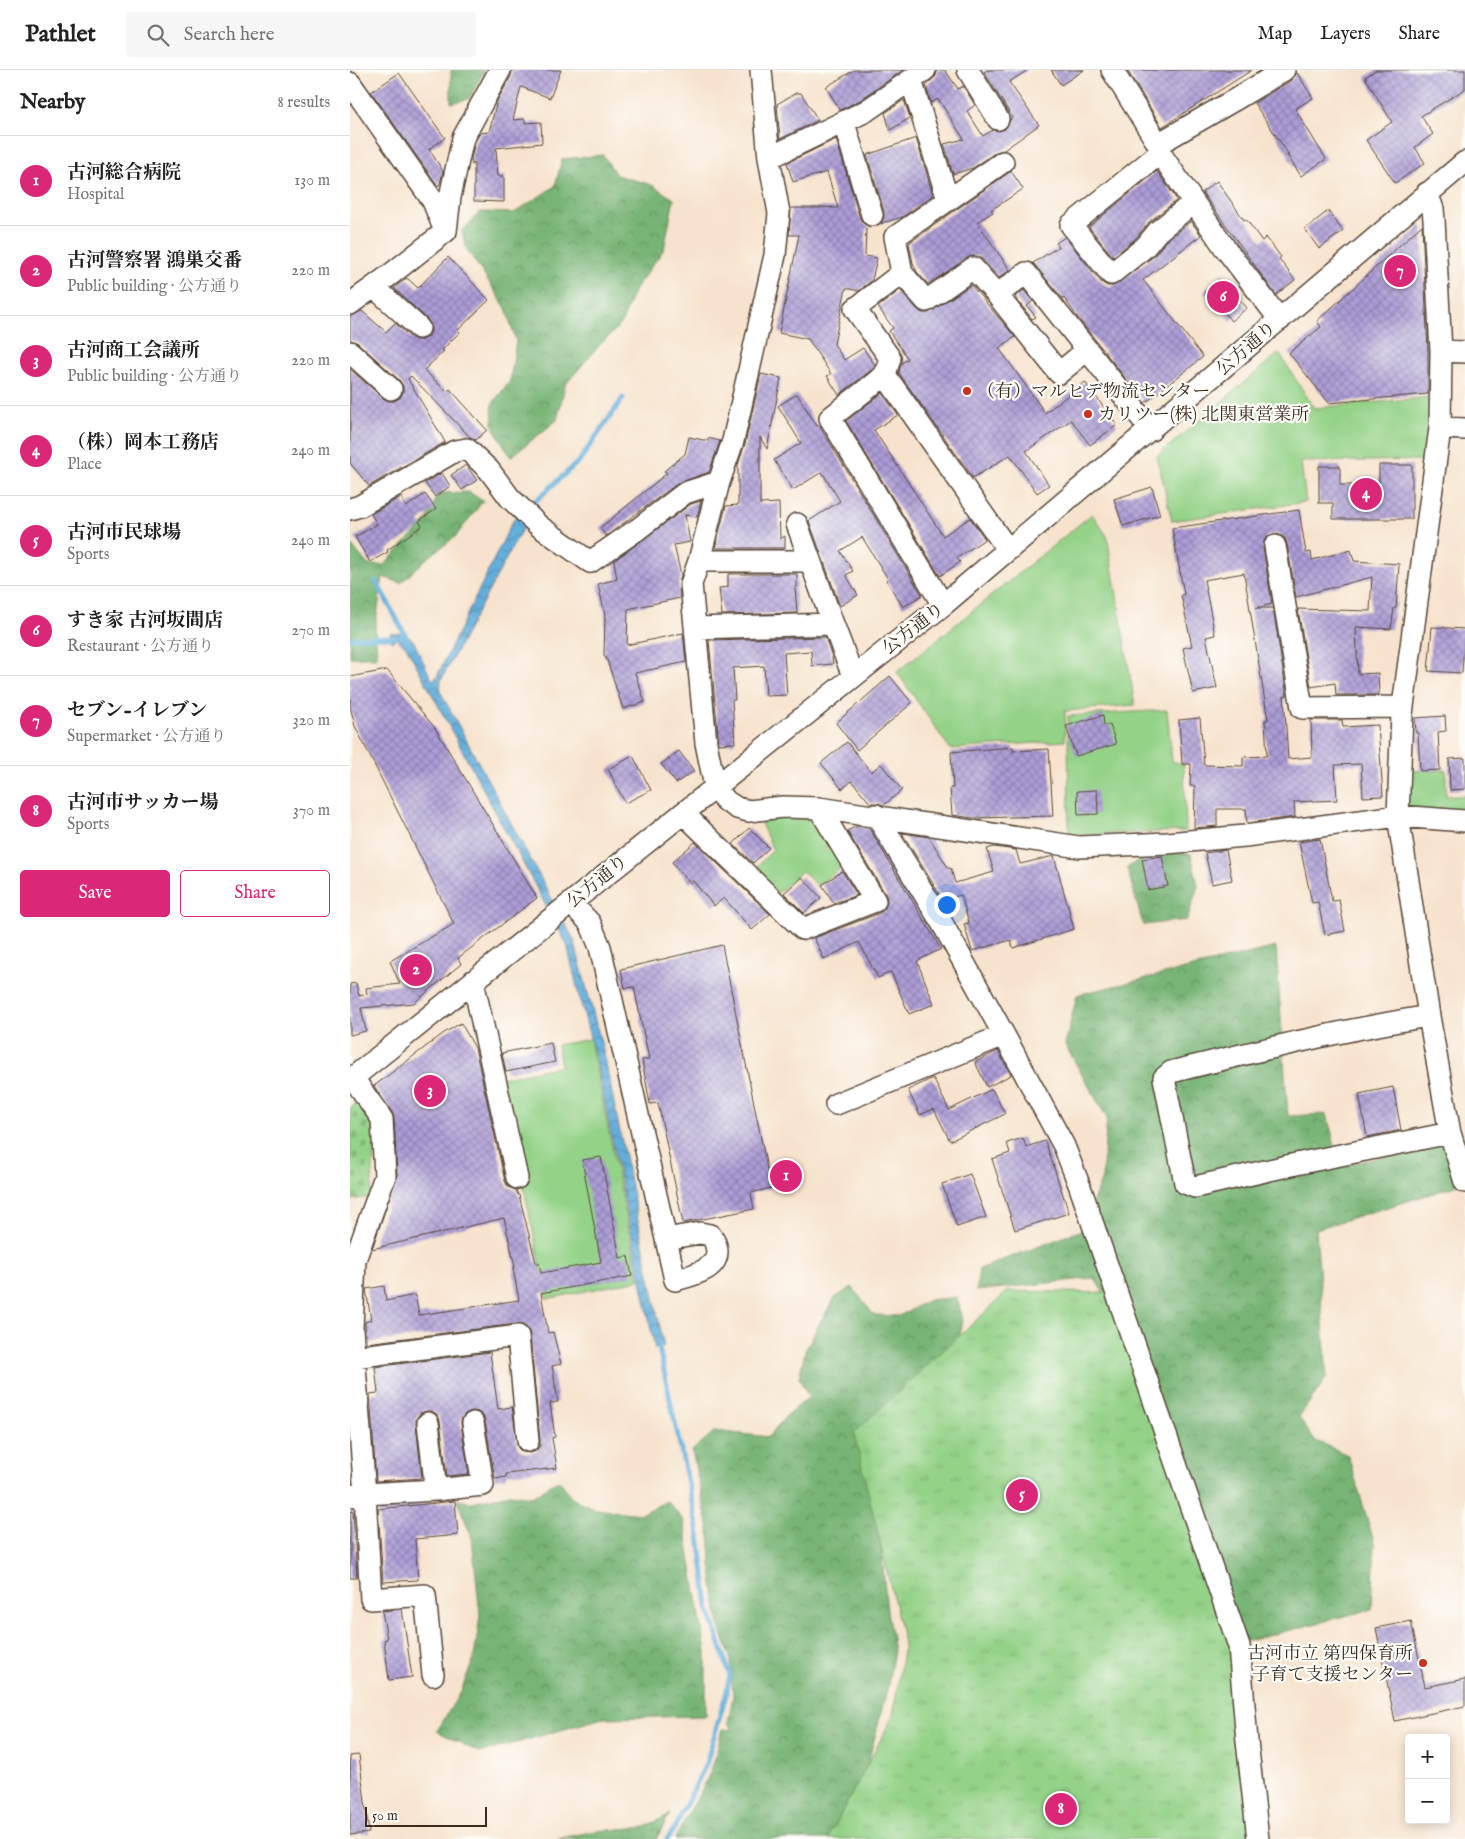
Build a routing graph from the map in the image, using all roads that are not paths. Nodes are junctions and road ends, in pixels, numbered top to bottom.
1 (500, 70) edge
2 (761, 70) edge
3 (968, 70) edge
4 (1112, 70) edge
5 (1284, 70) edge
6 (918, 75) edge
7 (350, 83) edge
8 (998, 119) dead end
9 (844, 122) junction
10 (1159, 148) junction
11 (769, 158) junction
12 (1003, 162) dead end
13 (1465, 162) edge
14 (1427, 193) junction
15 (948, 200) junction
16 (1193, 203) junction
17 (872, 215) dead end
18 (446, 231) junction
19 (902, 273) junction
20 (374, 287) junction
21 (997, 295) junction
22 (350, 304) edge
23 (1280, 320) junction
24 (419, 328) dead end
25 (1087, 350) junction
26 (1441, 351) junction
27 (350, 352) edge
28 (1465, 352) edge
29 (885, 375) junction
30 (391, 389) dead end
31 (1440, 428) junction
32 (1151, 430) junction
33 (1465, 430) edge
34 (719, 482) junction
35 (350, 509) edge
36 (797, 524) dead end
37 (1275, 546) dead end
38 (1008, 550) junction
39 (699, 561) junction
40 (810, 561) junction
41 (942, 605) junction
42 (833, 624) junction
43 (696, 628) junction
44 (853, 676) junction
45 (1403, 707) junction
46 (714, 787) junction
47 (820, 808) junction
48 (683, 813) junction
49 (876, 815) junction
50 (1398, 816) junction
51 (1465, 821) edge
52 (571, 902) junction
53 (473, 981) junction
54 (1429, 1016) junction
55 (1004, 1035) junction
56 (352, 1079) edge
57 (836, 1104) dead end
58 (1450, 1133) junction
59 (517, 1178) dead end
60 (1465, 1182) edge
61 (666, 1239) dead end
62 (354, 1357) junction
63 (428, 1423) dead end
64 (473, 1423) dead end
65 (528, 1441) dead end
66 (436, 1490) junction
67 (358, 1495) edge
68 (433, 1675) dead end
69 (1258, 1839) edge

1 - 18 street
2 - 11 street
3 - 8 street
4 - 10 street
5 - 10 street
6 - 9 street
6 - 15 street
7 - 18 street
9 - 11 street
9 - 17 street
10 - 16 street
10 - 16 street
11 - 34 street
12 - 15 street
13 - 14 street, 公方通り
14 - 23 street, 公方通り
14 - 26 street
15 - 19 street
16 - 23 street
18 - 20 street
19 - 21 street
19 - 29 street
20 - 22 street
20 - 24 street
21 - 25 street
21 - 25 street
23 - 32 street, 公方通り
25 - 32 street
26 - 28 street
26 - 31 street
27 - 30 street
29 - 38 street
29 - 41 street
31 - 33 street
31 - 45 street
32 - 38 street, 公方通り
34 - 35 street
34 - 39 street
36 - 40 street
37 - 45 street
38 - 41 street, 公方通り
39 - 40 street
39 - 43 street
40 - 42 street
41 - 44 street, 公方通り
42 - 43 street
42 - 44 street
43 - 46 street
44 - 46 street, 公方通り
45 - 50 street
46 - 47 street
46 - 48 street, 公方通り
47 - 48 street
47 - 49 street
48 - 52 street, 公方通り
49 - 50 street
49 - 55 street
50 - 51 street
50 - 54 street
52 - 53 street, 公方通り
52 - 61 street
53 - 56 street, 公方通り
53 - 59 street
54 - 58 street
54 - 58 street
55 - 57 street
55 - 69 street
56 - 62 street
58 - 60 street
62 - 65 street
62 - 67 street
63 - 66 street
64 - 66 street
66 - 67 street
67 - 68 street

